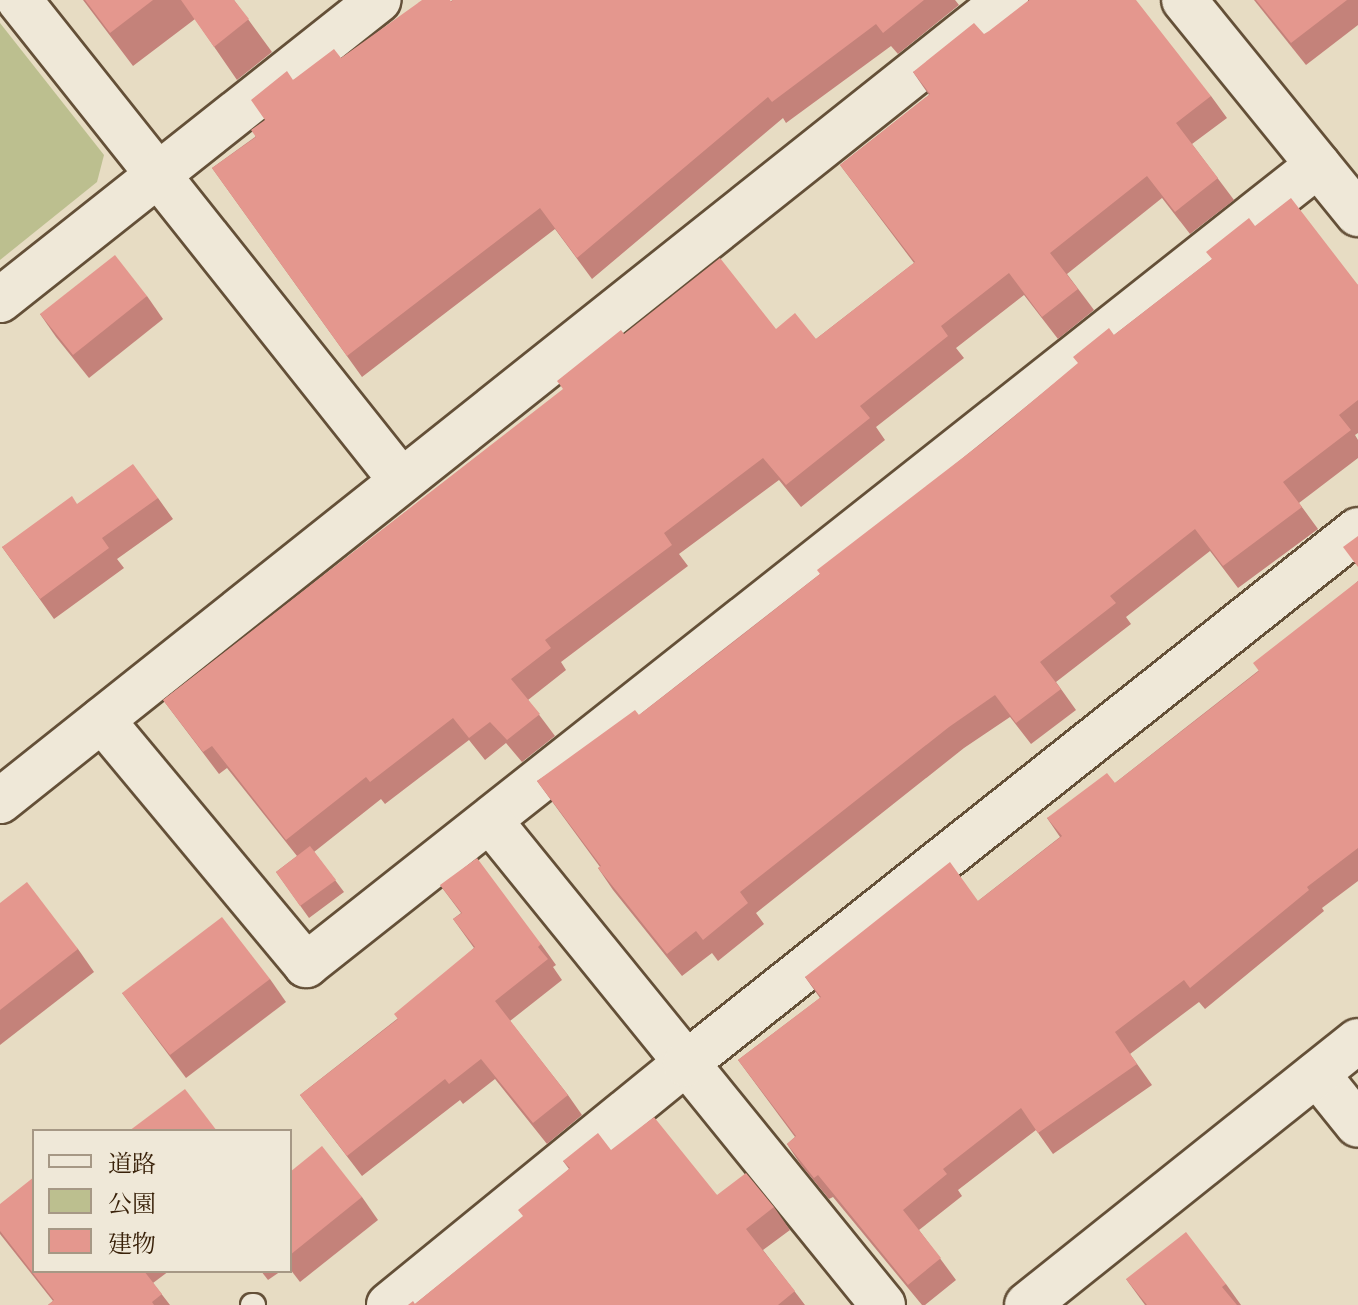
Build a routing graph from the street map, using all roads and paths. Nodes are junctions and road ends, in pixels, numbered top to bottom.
1 (19, 0) edge
2 (378, 0) edge
3 (1006, 0) edge
4 (1184, 0) edge
5 (1318, 165) junction
6 (157, 174) junction
7 (1358, 214) edge
8 (0, 300) edge
9 (400, 479) junction
10 (1358, 530) edge
11 (102, 720) junction
12 (0, 801) edge
13 (491, 822) junction
14 (1358, 1041) edge
15 (685, 1064) junction
16 (1317, 1074) junction
17 (1358, 1125) edge
18 (1048, 1299) edge
19 (389, 1305) edge
20 (883, 1305) edge

1 - 6 street
2 - 6 street
3 - 9 street
4 - 5 street
5 - 7 street
5 - 13 street
6 - 8 street
6 - 9 street
9 - 11 street
10 - 15 street
11 - 12 street
11 - 13 street
13 - 15 street
14 - 16 street
15 - 19 street
15 - 20 street
16 - 17 street
16 - 18 street

